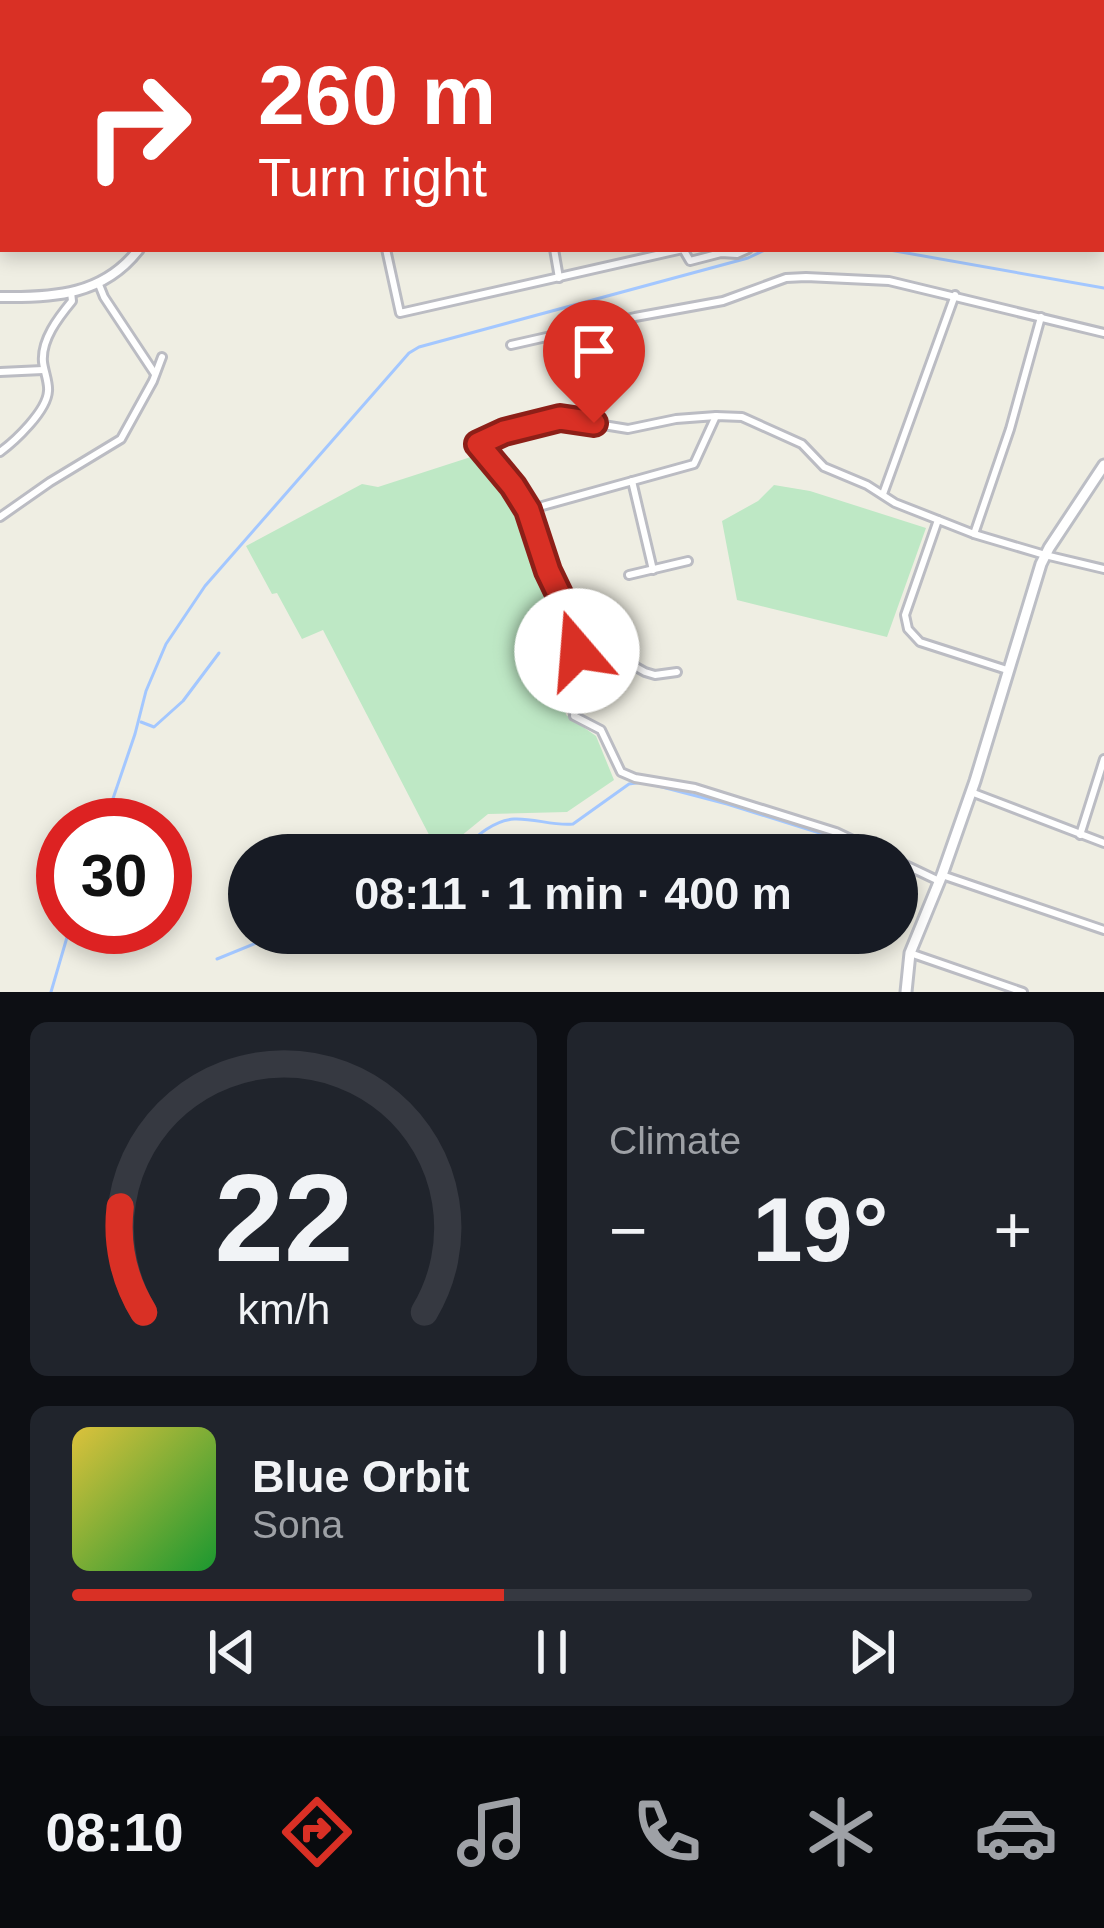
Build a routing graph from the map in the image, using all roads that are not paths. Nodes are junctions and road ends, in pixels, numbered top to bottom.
1 (137, 252) edge
2 (387, 252) edge
3 (555, 252) edge
4 (636, 252) edge
5 (664, 252) edge
6 (684, 252) edge
7 (718, 252) edge
8 (637, 259) junction
9 (559, 278) junction
10 (98, 282) junction
11 (71, 292) junction
12 (955, 295) junction
13 (0, 297) edge
14 (1041, 317) junction
15 (1104, 333) edge
16 (511, 345) dead end
17 (162, 357) dead end
18 (44, 370) junction
19 (0, 373) edge
20 (155, 374) junction
21 (716, 416) junction
22 (0, 452) edge
23 (1104, 465) edge
24 (632, 481) junction
25 (883, 494) junction
26 (528, 510) junction
27 (0, 517) edge
28 (938, 520) junction
29 (974, 534) junction
30 (1045, 555) junction
31 (688, 560) dead end
32 (1104, 569) edge
33 (653, 570) junction
34 (629, 575) dead end
35 (574, 625) junction
36 (1009, 670) junction
37 (677, 672) dead end
38 (1104, 759) edge
39 (971, 792) junction
40 (840, 834) edge
41 (1080, 835) junction
42 (1104, 843) edge
43 (918, 869) edge
44 (941, 878) junction
45 (1104, 930) edge
46 (918, 934) edge
47 (910, 954) edge
48 (913, 954) edge
49 (906, 992) edge
50 (1023, 992) edge

1 - 10 street
2 - 9 street
3 - 9 street
4 - 8 street
5 - 8 street
6 - 7 street
8 - 9 street
10 - 11 street
10 - 20 street
11 - 13 street
11 - 18 street
12 - 14 street
12 - 16 street
12 - 25 street
14 - 15 street
14 - 29 street
17 - 20 street
18 - 19 street
18 - 22 street
20 - 27 street
21 - 24 street
21 - 25 street
21 - 26 street
23 - 30 main road
24 - 26 street
24 - 33 street
25 - 28 street
26 - 35 street
28 - 29 street
28 - 36 street
29 - 30 street
30 - 32 street
30 - 36 main road
31 - 33 street
33 - 34 street
35 - 37 street
35 - 40 street
36 - 39 main road
38 - 41 street
39 - 41 street
39 - 44 main road
41 - 42 street
43 - 44 street
44 - 45 street
44 - 46 main road
47 - 49 main road
48 - 50 street

